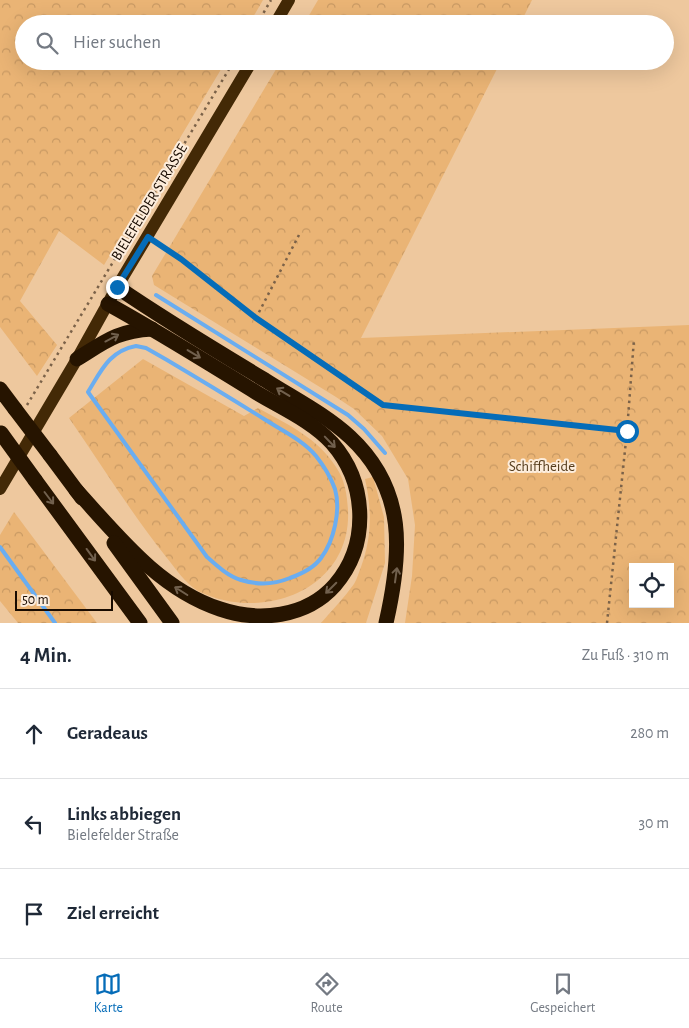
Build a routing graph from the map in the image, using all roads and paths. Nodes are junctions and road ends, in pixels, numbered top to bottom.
1 (271, 0) edge
2 (289, 0) edge
3 (262, 15) edge
4 (280, 15) edge
5 (228, 70) edge
6 (247, 70) edge
7 (300, 233) dead end
8 (148, 237) junction
9 (117, 287) junction
10 (108, 304) junction
11 (256, 318) junction
12 (152, 328) junction
13 (634, 339) dead end
14 (77, 359) junction
15 (0, 389) edge
16 (19, 410) junction
17 (627, 431) junction
18 (0, 432) edge
19 (0, 490) edge
20 (76, 490) junction
21 (140, 623) edge
22 (172, 623) edge
23 (386, 623) edge
24 (607, 623) edge

1 - 3 path
2 - 4 main road
5 - 16 path
6 - 8 main road, BIELEFELDER STRASSE
7 - 11 path
8 - 9 main road, BIELEFELDER STRASSE
8 - 11 path
9 - 10 main road, BIELEFELDER STRASSE
23 -> 9 highway
10 - 12 highway
10 - 14 main road, BIELEFELDER STRASSE
11 - 17 path
14 -> 12 highway
12 -> 20 highway
13 - 17 path
14 - 19 main road, BIELEFELDER STRASSE
15 - 16 highway
16 - 20 highway, bridge
17 - 24 path
18 -> 21 highway, bridge
20 - 22 highway

